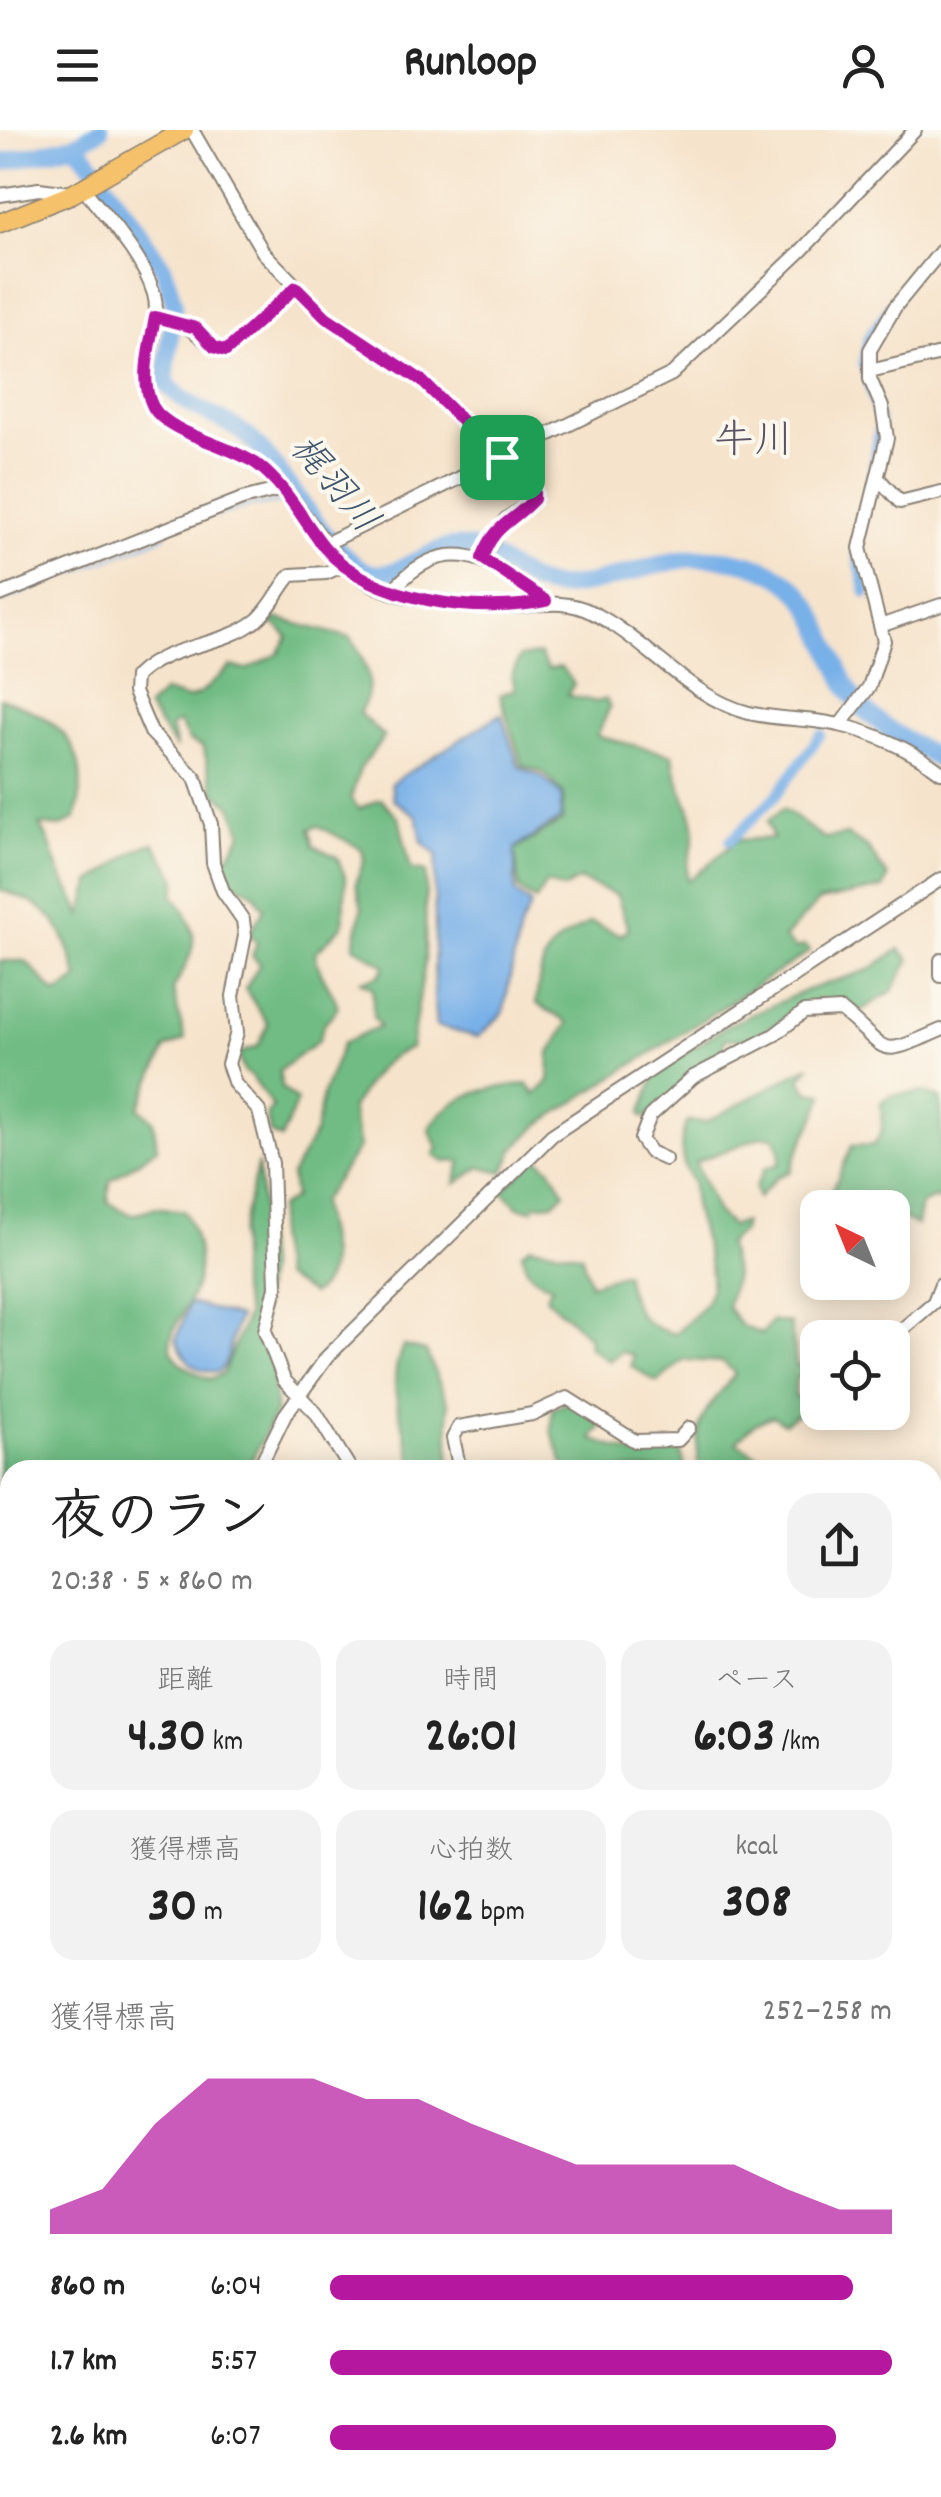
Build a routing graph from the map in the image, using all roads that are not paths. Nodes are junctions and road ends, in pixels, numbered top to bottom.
1 (184, 130) edge
2 (192, 130) edge
3 (915, 130) edge
4 (89, 185) junction
5 (0, 196) edge
6 (0, 223) edge
7 (941, 252) edge
8 (296, 287) junction
9 (158, 318) junction
10 (941, 354) edge
11 (870, 371) junction
12 (500, 458) junction
13 (878, 478) junction
14 (282, 490) junction
15 (941, 492) edge
16 (325, 544) junction
17 (482, 557) junction
18 (342, 566) junction
19 (391, 592) junction
20 (0, 595) edge
21 (546, 601) junction
22 (941, 605) edge
23 (883, 625) junction
24 (840, 725) junction
25 (941, 772) edge
26 (941, 878) edge
27 (941, 960) edge
28 (941, 976) edge
29 (941, 1030) edge
30 (665, 1160) dead end
31 (941, 1284) edge
32 (910, 1323) edge
33 (298, 1396) junction
34 (689, 1428) dead end
35 (263, 1460) edge
36 (346, 1460) edge
37 (458, 1460) edge

1 - 4 highway
2 - 8 street
3 - 12 street
4 - 5 street
4 - 6 highway
4 - 9 street
7 - 11 street
8 - 9 street
8 - 12 street
9 - 14 street
10 - 11 street
11 - 13 street
12 - 16 street
12 - 17 street
13 - 15 street
13 - 23 street
14 - 16 street
14 - 20 street
16 - 18 street
17 - 19 street
17 - 21 street
18 - 19 street
18 - 33 street
19 - 21 street
21 - 24 street
22 - 23 street
23 - 24 street
24 - 25 street
26 - 33 street
27 - 28 street
29 - 30 street
31 - 32 street
33 - 35 street
33 - 36 street
34 - 37 street

